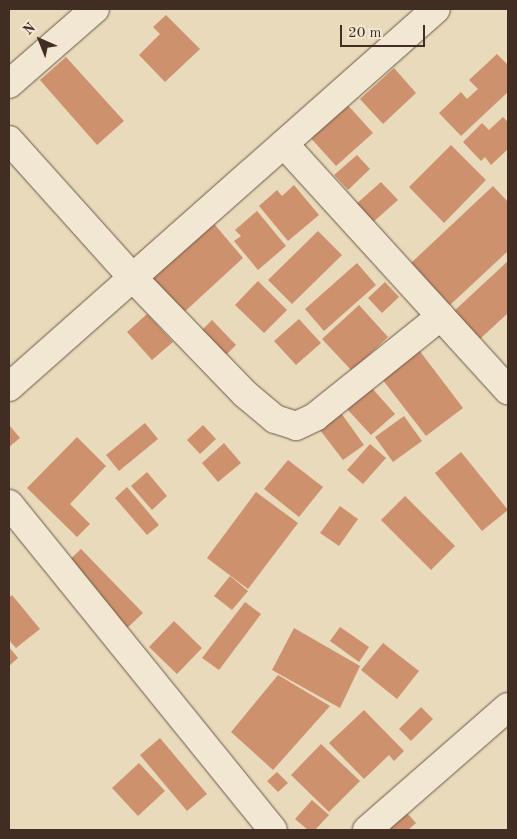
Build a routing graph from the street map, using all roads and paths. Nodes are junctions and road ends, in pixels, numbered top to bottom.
1 (95, 9) edge
2 (436, 9) edge
3 (9, 84) edge
4 (9, 140) edge
5 (284, 144) junction
6 (133, 278) junction
7 (440, 316) junction
8 (9, 388) edge
9 (508, 390) edge
10 (9, 504) edge
11 (508, 708) edge
12 (273, 830) edge
13 (367, 830) edge

1 - 3 street
2 - 5 street
4 - 6 street
5 - 6 street
5 - 7 street
6 - 7 street
6 - 8 street
7 - 9 street
10 - 12 street
11 - 13 street

